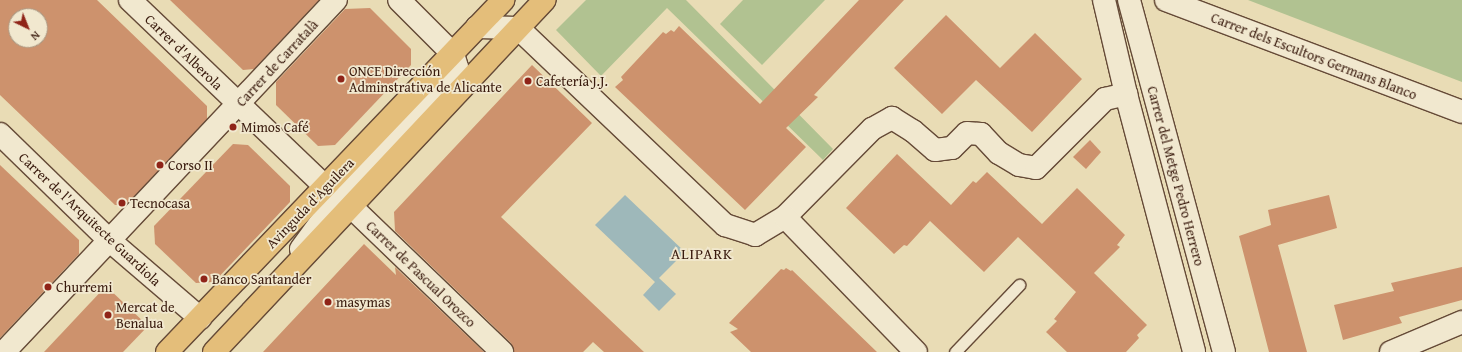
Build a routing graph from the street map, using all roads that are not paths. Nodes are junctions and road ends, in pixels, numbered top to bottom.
1 (130, 0) edge
2 (336, 0) edge
3 (399, 0) edge
4 (503, 0) edge
5 (545, 0) edge
6 (1104, 0) edge
7 (1129, 0) edge
8 (1166, 0) edge
9 (478, 27) junction
10 (518, 28) junction
11 (453, 54) junction
12 (1126, 94) junction
13 (238, 104) junction
14 (1462, 112) edge
15 (0, 134) edge
16 (339, 196) junction
17 (785, 217) junction
18 (109, 240) junction
19 (1019, 285) dead end
20 (200, 318) junction
21 (1462, 322) edge
22 (223, 349) edge
23 (4, 352) edge
24 (167, 352) edge
25 (502, 352) edge
26 (916, 352) edge
27 (955, 352) edge
28 (1194, 352) edge
29 (1224, 352) edge
30 (1391, 352) edge

1 - 13 street, Carrer d'Alberola
2 - 13 street, Carrer de Carratalà
3 - 11 street
4 - 9 main road, Avinguda d'Aguilera
5 - 10 main road, Avinguda d'Aguilera
6 - 12 street, Carrer del Metge Pedro Herrero
7 - 29 street, Carrer del Metge Pedro Herrero
8 - 14 street, Carrer dels Escultors Germans Blanco
9 - 10 street
9 - 11 main road, Avinguda d'Aguilera
10 - 16 main road, Avinguda d'Aguilera
10 - 17 street, Carrer del Metge Pedro Herrero
11 - 16 main road, Avinguda d'Aguilera
12 - 17 street, Carrer del Metge Pedro Herrero
12 - 28 street, Carrer del Metge Pedro Herrero
13 - 16 street, Carrer d'Alberola
13 - 18 street, Carrer de Carratalà
15 - 18 street, Carrer de l'Arquitecte Guardiola
16 - 20 main road, Avinguda d'Aguilera
16 - 22 main road, Avinguda d'Aguilera
16 - 25 street, Carrer de Pascual Orozco
17 - 26 street
18 - 20 street, Carrer de l'Arquitecte Guardiola
18 - 23 street, Carrer de Carratalà
19 - 27 lane
20 - 24 main road, Avinguda d'Aguilera
21 - 30 street

